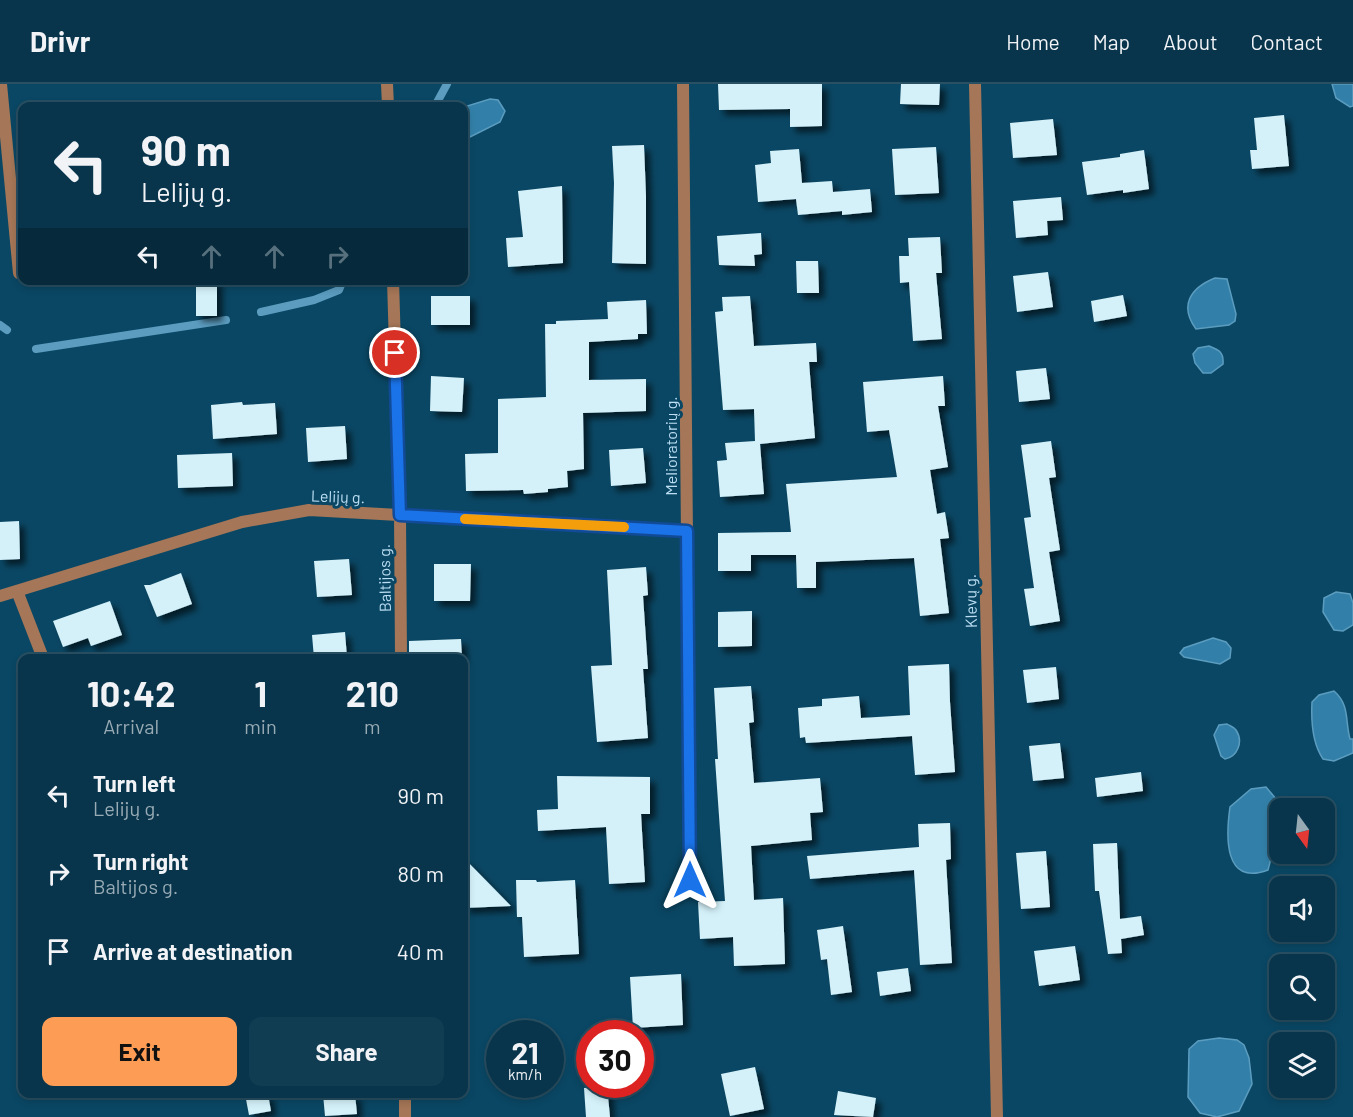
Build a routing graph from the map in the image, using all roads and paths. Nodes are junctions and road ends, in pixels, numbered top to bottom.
1 (1, 84) edge
2 (387, 84) edge
3 (683, 84) edge
4 (975, 84) edge
5 (388, 102) edge
6 (18, 262) edge
7 (393, 285) edge
8 (400, 515) junction
9 (687, 531) junction
10 (17, 591) junction
11 (0, 596) edge
12 (41, 654) edge
13 (401, 654) edge
14 (690, 880) dead end
15 (405, 1098) edge
16 (405, 1117) edge
17 (997, 1117) edge

1 - 6 street
2 - 5 street
3 - 9 street, Melioratorių g.
4 - 17 street, Klevų g.
7 - 8 street, Baltijos g.
8 - 9 street, Lelijų g.
8 - 10 street, Lelijų g.
8 - 13 street, Baltijos g.
9 - 14 street, Melioratorių g.
10 - 11 street, Lelijų g.
10 - 12 street
15 - 16 street

